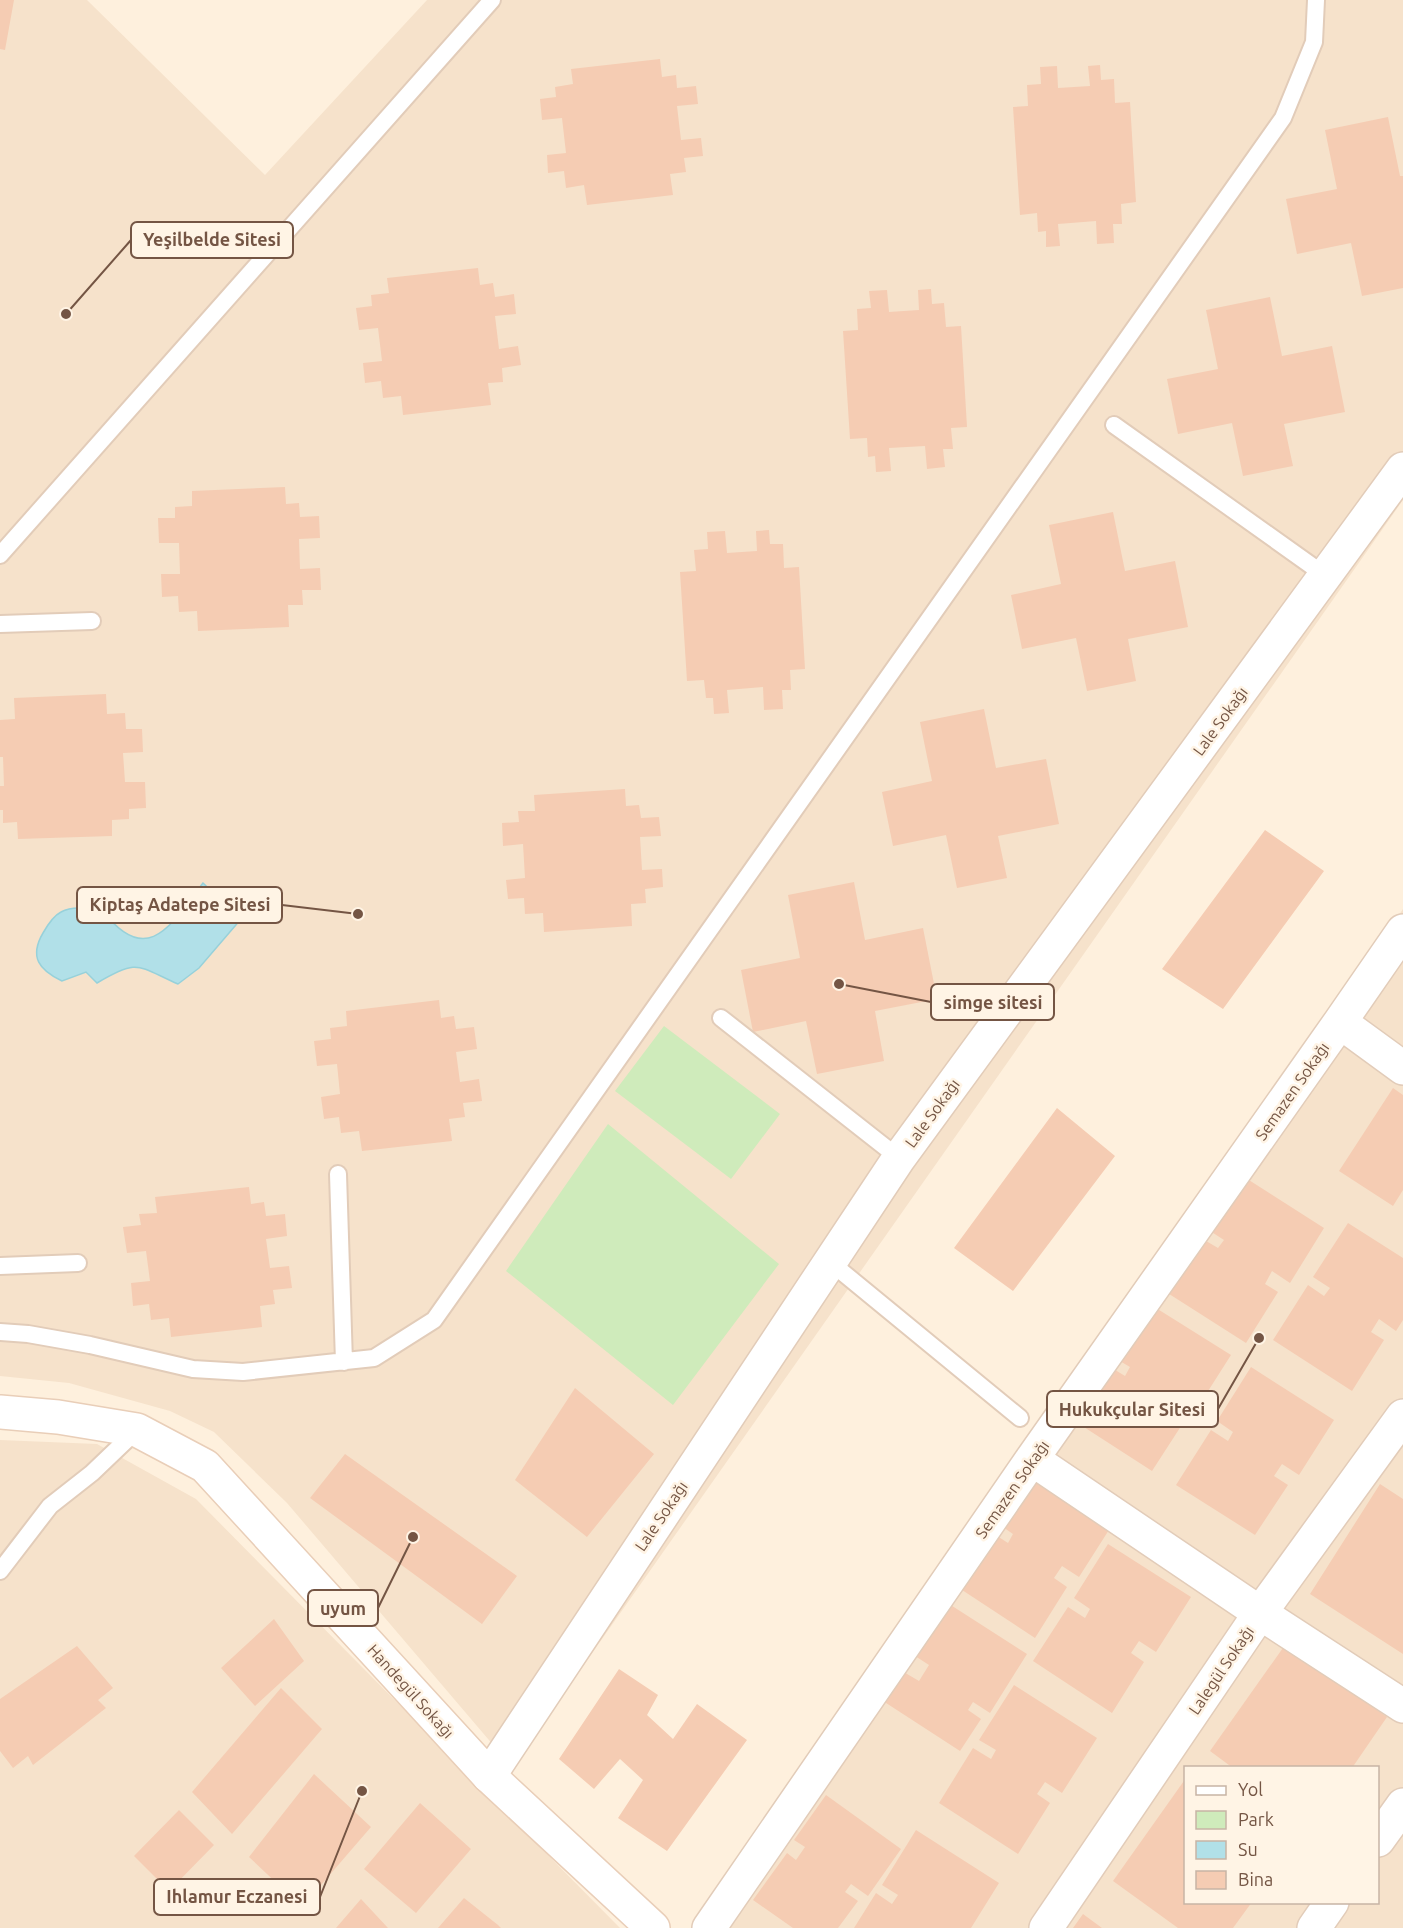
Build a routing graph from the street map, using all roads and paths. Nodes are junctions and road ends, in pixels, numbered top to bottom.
1 (492, 0) edge
2 (1316, 0) edge
3 (1114, 425) dead end
4 (1403, 469) edge
5 (0, 555) edge
6 (1326, 576) junction
7 (92, 621) dead end
8 (0, 624) edge
9 (1403, 931) edge
10 (721, 1018) dead end
11 (1340, 1022) junction
12 (1403, 1068) edge
13 (899, 1158) junction
14 (338, 1174) dead end
15 (830, 1262) junction
16 (78, 1263) dead end
17 (0, 1266) edge
18 (0, 1332) edge
19 (344, 1362) junction
20 (0, 1412) edge
21 (1403, 1416) edge
22 (1020, 1418) dead end
23 (137, 1430) junction
24 (1032, 1460) junction
25 (0, 1571) edge
26 (1260, 1613) junction
27 (1403, 1706) edge
28 (489, 1776) junction
29 (1403, 1805) edge
30 (1379, 1837) edge
31 (1331, 1904) edge
32 (653, 1928) edge
33 (709, 1928) edge
34 (1046, 1928) edge
35 (1314, 1928) edge

1 - 5 lane
2 - 19 lane
3 - 6 lane
4 - 6 street, Lale Sokağı
6 - 13 street, Lale Sokağı
7 - 8 lane
9 - 11 street
10 - 13 lane
11 - 12 street
11 - 24 street, Semazen Sokağı
13 - 15 street, Lale Sokağı
14 - 19 lane
15 - 22 lane
15 - 28 street, Lale Sokağı
16 - 17 lane
18 - 19 lane
20 - 23 street, Handegül Sokağı
21 - 26 street, Lalegül Sokağı
23 - 25 lane
23 - 28 street, Handegül Sokağı
24 - 26 street
24 - 33 street, Semazen Sokağı
26 - 27 street
26 - 34 street, Lalegül Sokağı
28 - 32 street, Handegül Sokağı
29 - 30 street
31 - 35 street

